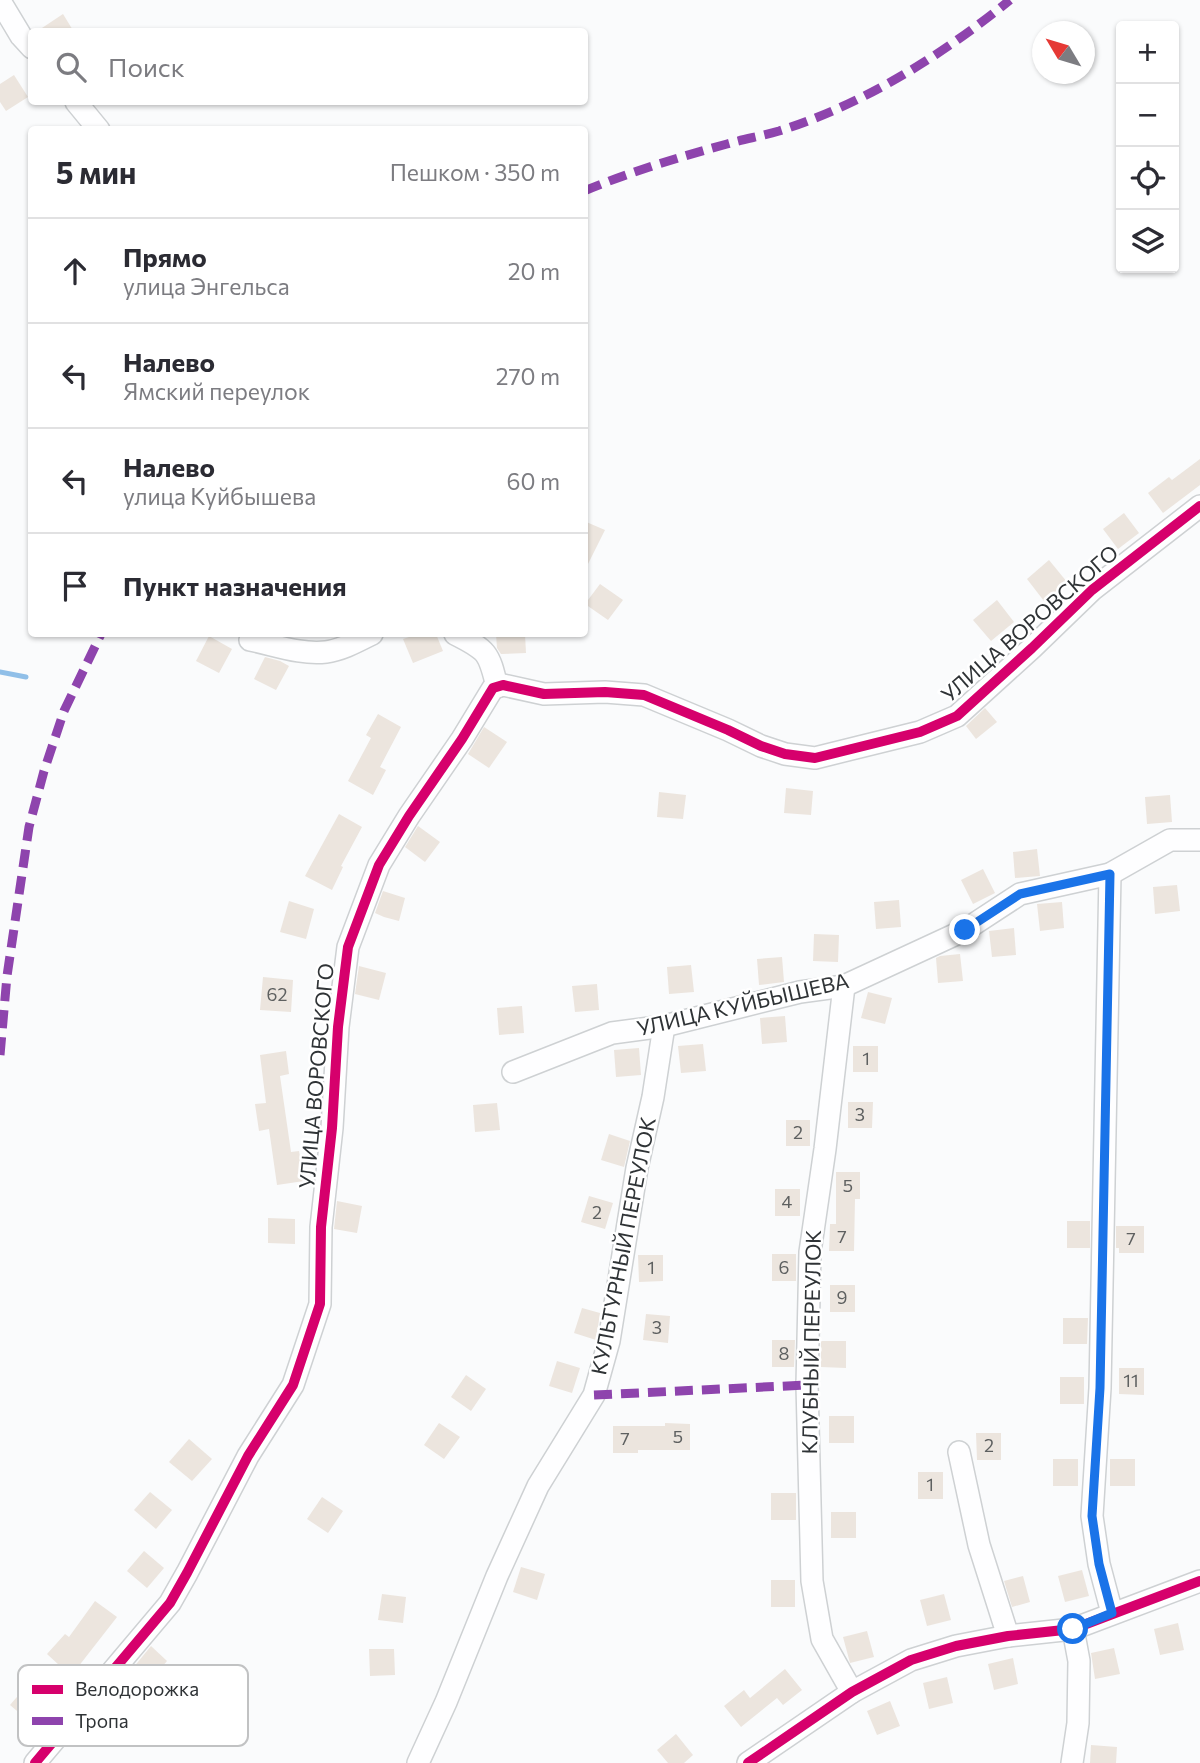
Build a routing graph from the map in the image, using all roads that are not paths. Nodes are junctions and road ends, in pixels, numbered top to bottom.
1 (0, 1) edge
2 (28, 44) edge
3 (78, 105) edge
4 (96, 126) edge
5 (1200, 506) edge
6 (366, 637) edge
7 (461, 637) edge
8 (250, 640) dead end
9 (497, 687) junction
10 (1200, 840) edge
11 (1110, 874) junction
12 (844, 986) junction
13 (663, 1026) junction
14 (513, 1072) dead end
15 (959, 1452) dead end
16 (1200, 1581) edge
17 (1112, 1613) junction
18 (1073, 1629) junction
19 (1008, 1636) junction
20 (117, 1665) edge
21 (852, 1692) junction
22 (49, 1746) edge
23 (35, 1763) edge
24 (418, 1763) edge
25 (748, 1763) edge
26 (1072, 1763) edge

1 - 2 street
3 - 4 street
5 - 9 street, УЛИЦА ВОРОВСКОГО
6 - 8 street
7 - 9 street
9 - 20 street, УЛИЦА ВОРОВСКОГО
10 - 11 street, УЛИЦА КУЙБЫШЕВА
11 - 12 street, УЛИЦА КУЙБЫШЕВА
11 - 17 street
12 - 13 street, УЛИЦА КУЙБЫШЕВА
12 - 21 street, КЛУБНЫЙ ПЕРЕУЛОК
13 - 14 street, УЛИЦА КУЙБЫШЕВА
13 - 24 street, КУЛЬТУРНЫЙ ПЕРЕУЛОК
15 - 19 street
16 - 17 street
17 - 18 street
18 - 19 street
18 - 26 street
19 - 21 street
21 - 25 street
22 - 23 street, УЛИЦА ВОРОВСКОГО

